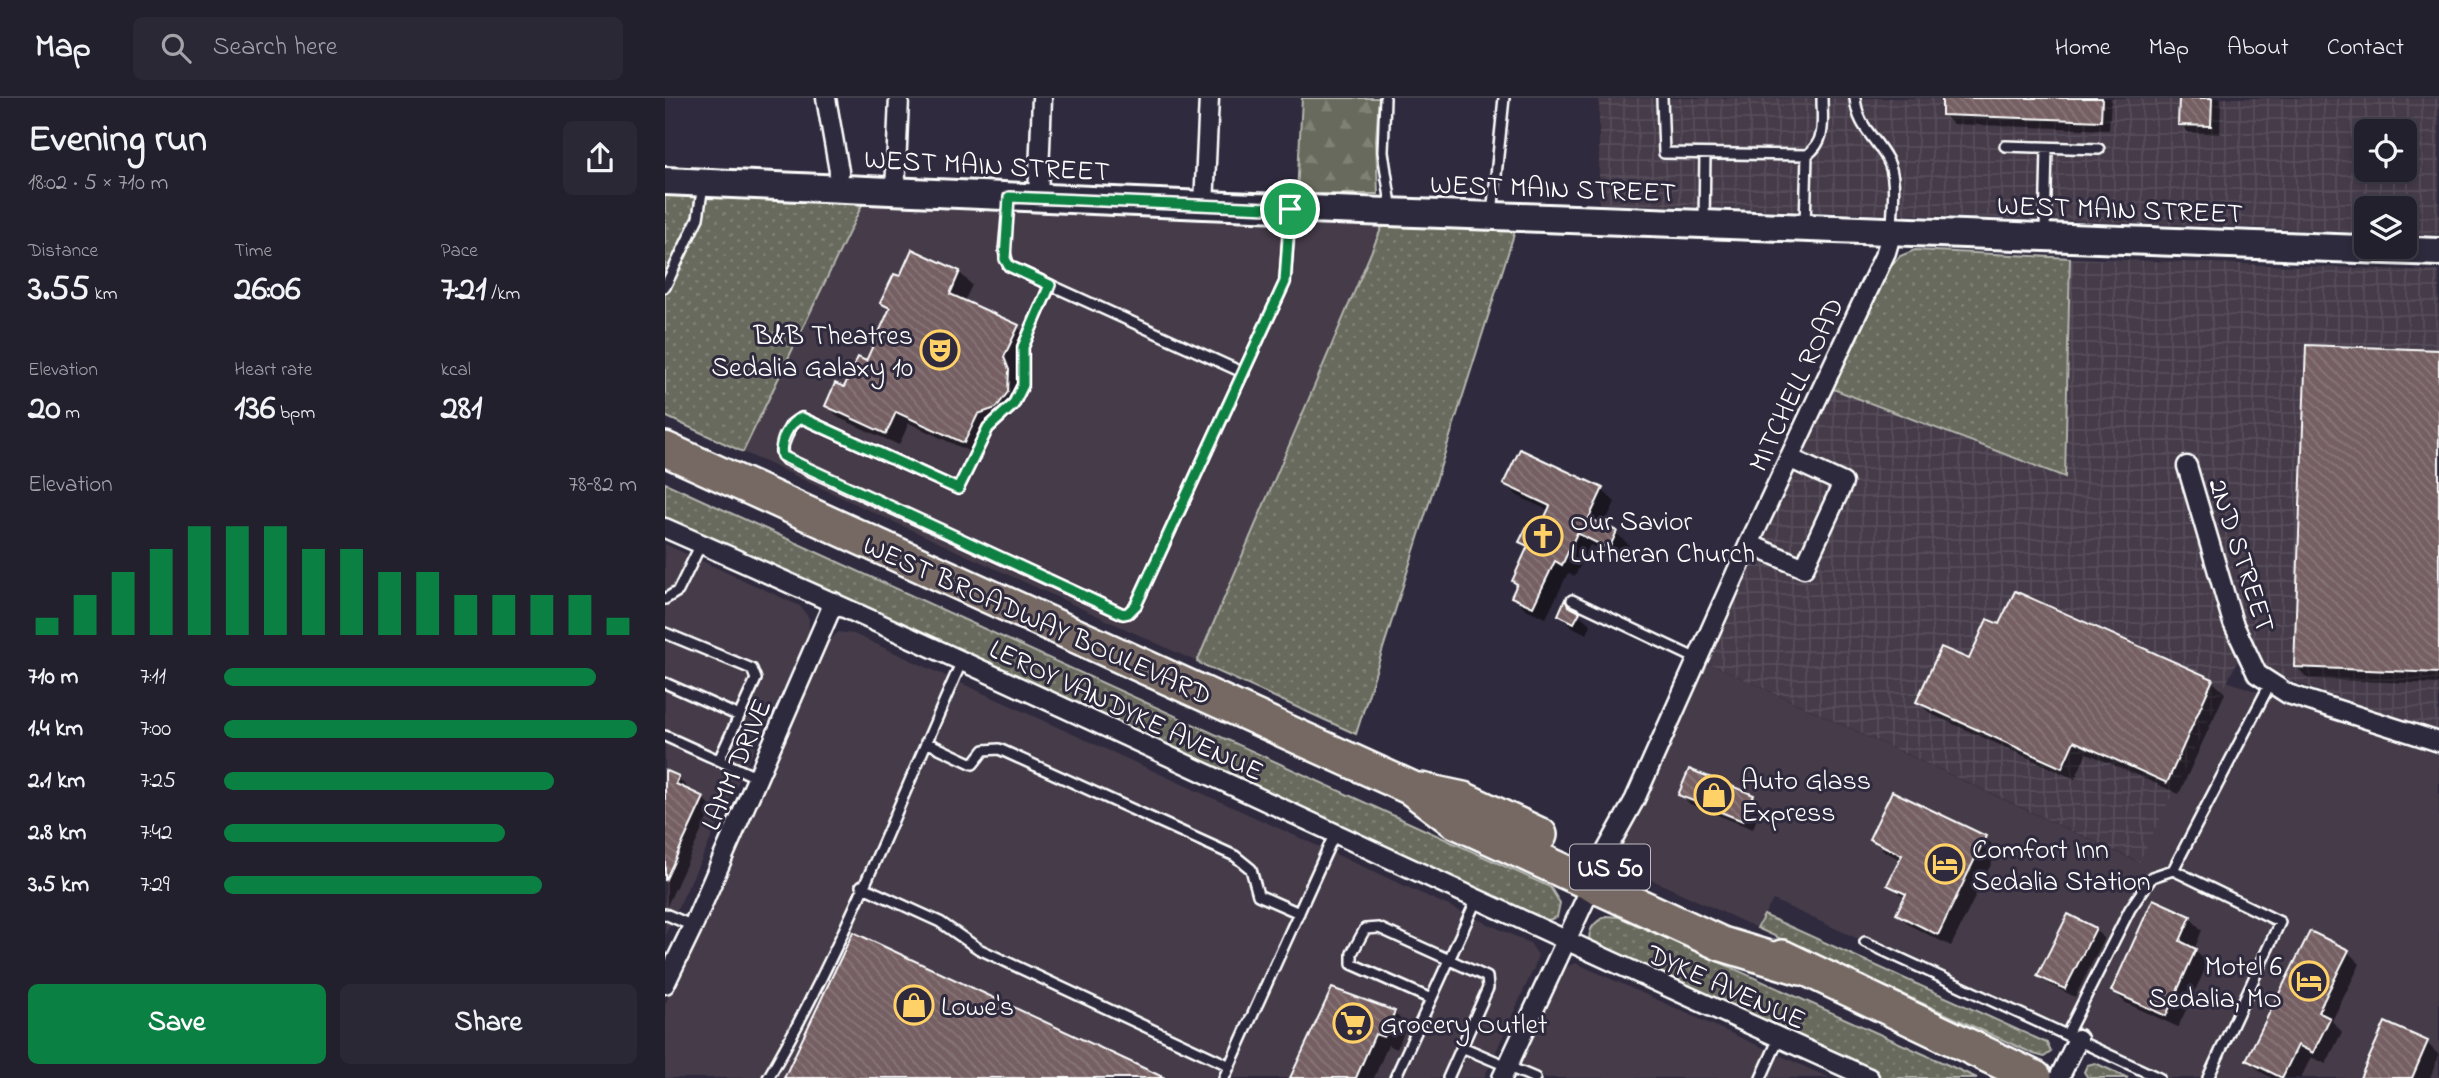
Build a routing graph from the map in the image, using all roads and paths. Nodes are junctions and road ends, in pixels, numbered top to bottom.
1 (826, 98) edge
2 (899, 98) edge
3 (1042, 98) edge
4 (1209, 98) edge
5 (1385, 98) edge
6 (1504, 98) edge
7 (1662, 98) edge
8 (1822, 98) edge
9 (1854, 98) edge
10 (2005, 146) dead end
11 (2047, 148) junction
12 (2098, 149) dead end
13 (1706, 154) junction
14 (1807, 155) junction
15 (665, 181) edge
16 (703, 183) junction
17 (838, 189) junction
18 (895, 192) junction
19 (1009, 197) junction
20 (1038, 198) junction
21 (1204, 205) junction
22 (1290, 209) junction
23 (1392, 212) junction
24 (1492, 216) junction
25 (1704, 224) junction
26 (1805, 228) junction
27 (1892, 231) junction
28 (2045, 237) junction
29 (2439, 252) edge
30 (1050, 285) junction
31 (665, 287) edge
32 (1244, 373) junction
33 (665, 449) edge
34 (1789, 458) junction
35 (2187, 466) dead end
36 (665, 528) edge
37 (701, 544) junction
38 (1749, 544) junction
39 (665, 599) edge
40 (1572, 600) dead end
41 (834, 602) junction
42 (665, 634) edge
43 (1697, 659) junction
44 (961, 661) junction
45 (665, 682) edge
46 (2270, 684) junction
47 (739, 716) junction
48 (665, 736) edge
49 (926, 742) junction
50 (2439, 742) edge
51 (719, 760) junction
52 (758, 778) junction
53 (1334, 835) junction
54 (2173, 870) junction
55 (1596, 873) junction
56 (861, 886) junction
57 (1476, 901) junction
58 (1299, 913) junction
59 (665, 915) edge
60 (693, 926) junction
61 (1564, 942) junction
62 (1865, 942) dead end
63 (1450, 959) junction
64 (665, 984) edge
65 (1431, 999) junction
66 (2073, 1037) junction
67 (1779, 1038) junction
68 (1462, 1047) junction
69 (1230, 1066) junction
70 (1505, 1072) edge
71 (768, 1078) edge
72 (1224, 1078) edge
73 (1395, 1078) edge
74 (1448, 1078) edge
75 (1535, 1078) edge
76 (1761, 1078) edge
77 (1869, 1078) edge
78 (2035, 1078) edge
79 (2059, 1078) edge
80 (2159, 1078) edge
81 (2208, 1078) edge

1 - 17 street
2 - 18 street
3 - 20 street
4 - 21 street
5 - 23 lane
6 - 24 lane
7 - 13 lane
8 - 14 lane
9 - 27 lane
10 - 11 lane
11 - 12 lane
11 - 28 lane
13 - 14 lane
13 - 25 lane
14 - 26 lane
15 - 16 main road, WEST MAIN STREET
16 - 17 main road, WEST MAIN STREET
16 - 31 lane
17 - 18 main road, WEST MAIN STREET
18 - 19 main road, WEST MAIN STREET
19 - 20 main road, WEST MAIN STREET
19 - 30 lane
20 - 21 main road, WEST MAIN STREET
21 - 22 main road, WEST MAIN STREET
22 - 23 main road, WEST MAIN STREET
22 - 32 lane
23 - 24 main road, WEST MAIN STREET
24 - 25 main road, WEST MAIN STREET
25 - 26 main road, WEST MAIN STREET
26 - 27 main road, WEST MAIN STREET
27 - 28 main road, WEST MAIN STREET
27 - 34 street, MITCHELL ROAD
28 - 29 main road, WEST MAIN STREET
30 - 32 lane
30 - 32 lane
33 - 55 highway, WEST BROADWAY BOULEVARD / US 50
34 - 38 street, MITCHELL ROAD
34 - 38 street
35 - 46 street, 2ND STREET
36 - 37 street, LEROY VANDYKE AVENUE
37 - 39 lane
37 - 41 street, LEROY VANDYKE AVENUE
38 - 43 street, MITCHELL ROAD
40 - 43 lane
41 - 44 street, LEROY VANDYKE AVENUE
41 - 52 street, LAMM DRIVE
42 - 47 lane
43 - 55 street, MITCHELL ROAD
44 - 49 lane
44 - 53 street, LEROY VANDYKE AVENUE
45 - 47 lane
46 - 50 street, 2ND STREET
46 - 54 lane
47 - 51 lane
48 - 51 lane
49 - 56 lane
49 - 58 lane
51 - 52 lane
52 - 60 street, LAMM DRIVE
53 - 57 street, LEROY VANDYKE AVENUE
53 - 58 lane
54 - 66 lane
54 - 81 lane
55 - 61 street, MITCHELL ROAD
55 - 78 highway, WEST BROADWAY BOULEVARD / US 50
56 - 69 lane
56 - 71 lane
57 - 61 street, LEROY VANDYKE AVENUE
57 - 63 lane
58 - 69 lane
59 - 60 lane
60 - 64 street, LAMM DRIVE
61 - 67 street, DYKE AVENUE
61 - 70 street, MITCHELL ROAD
62 - 66 lane
63 - 65 lane
63 - 65 lane
63 - 68 lane
65 - 73 lane
66 - 79 street
66 - 80 lane
67 - 76 lane
67 - 77 street, DYKE AVENUE
68 - 70 lane
68 - 74 lane
69 - 72 lane
70 - 75 lane

